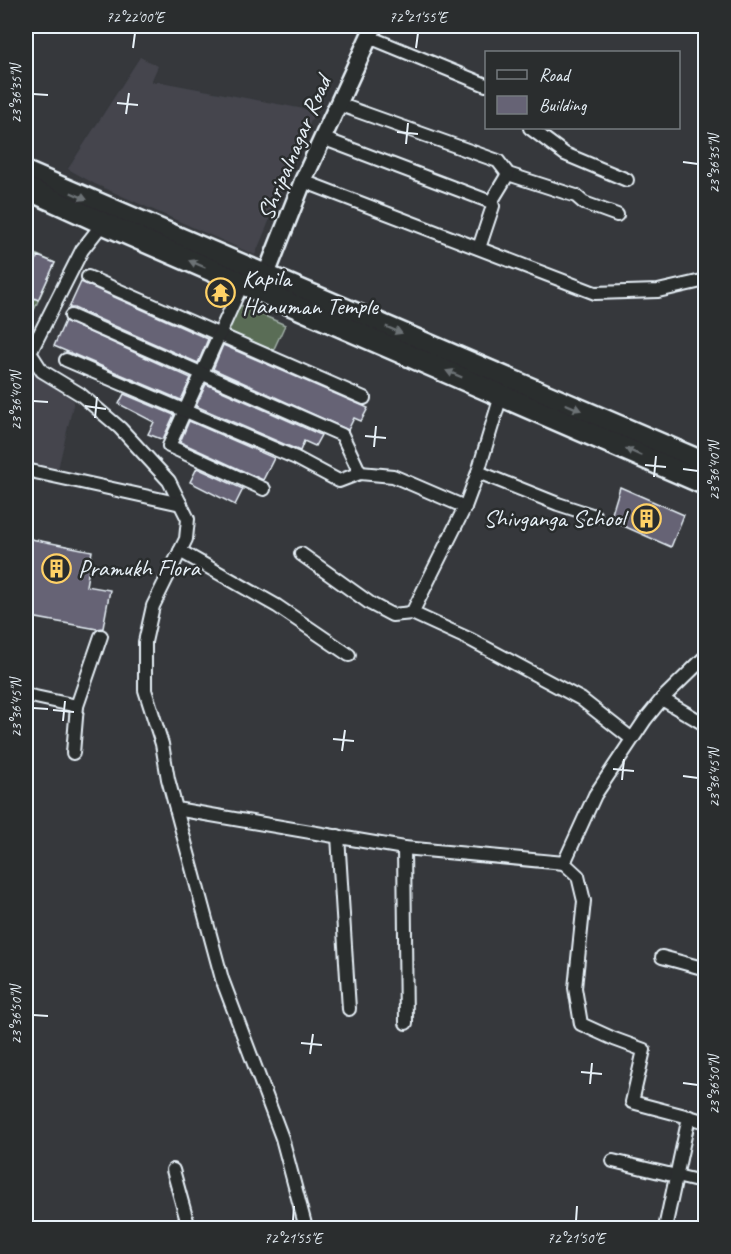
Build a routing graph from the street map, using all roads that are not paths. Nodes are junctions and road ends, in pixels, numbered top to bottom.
1 (371, 31) edge
2 (485, 85) edge
3 (338, 104) junction
4 (531, 129) edge
5 (322, 138) junction
6 (26, 172) edge
7 (508, 174) junction
8 (627, 180) dead end
9 (303, 181) junction
10 (26, 188) edge
11 (491, 202) junction
12 (616, 215) dead end
13 (108, 217) junction
14 (479, 248) junction
15 (88, 277) dead end
16 (705, 280) edge
17 (256, 283) junction
18 (71, 316) dead end
19 (219, 335) junction
20 (27, 356) edge
21 (66, 360) dead end
22 (201, 373) junction
23 (504, 386) junction
24 (364, 398) dead end
25 (184, 411) junction
26 (705, 464) edge
27 (26, 470) edge
28 (360, 472) junction
29 (478, 472) junction
30 (705, 484) edge
31 (264, 489) dead end
32 (181, 504) junction
33 (465, 507) junction
34 (595, 516) dead end
35 (180, 551) junction
36 (301, 554) dead end
37 (412, 613) junction
38 (101, 636) dead end
39 (348, 655) dead end
40 (705, 656) edge
41 (26, 695) edge
42 (662, 699) junction
43 (77, 706) junction
44 (705, 724) edge
45 (632, 739) junction
46 (73, 753) dead end
47 (176, 808) junction
48 (338, 836) junction
49 (404, 848) junction
50 (564, 863) junction
51 (662, 957) dead end
52 (705, 969) edge
53 (349, 1009) dead end
54 (406, 1023) dead end
55 (688, 1117) junction
56 (705, 1122) edge
57 (613, 1161) dead end
58 (173, 1170) dead end
59 (676, 1176) junction
60 (705, 1183) edge
61 (189, 1228) edge
62 (306, 1228) edge
63 (665, 1228) edge

1 - 2 street
1 - 3 street, Shripalnagar Road
3 - 5 street, Shripalnagar Road
3 - 7 street
4 - 8 street
5 - 9 street, Shripalnagar Road
5 - 11 street
6 -> 13 highway
7 - 11 street
7 - 12 street
9 - 14 street
9 - 17 street, Shripalnagar Road
10 - 13 highway
11 - 14 street
13 - 17 highway
13 - 20 street
14 - 16 street
15 - 19 street
17 - 19 street
17 - 23 highway
18 - 22 street
19 - 22 street
19 - 24 street
20 - 32 street
21 - 25 street
22 - 25 street
22 - 28 street
23 -> 26 highway
23 - 29 street
30 -> 23 highway
25 - 28 street
25 - 31 street
27 - 32 street
28 - 33 street
29 - 33 street
29 - 34 street
32 - 35 street
33 - 37 street
35 - 39 street
35 - 47 street
36 - 37 street
37 - 45 street
38 - 43 street
40 - 42 street
41 - 43 street
42 - 44 street
42 - 45 street
43 - 46 street
45 - 50 street
47 - 48 street
47 - 62 street
48 - 49 street
48 - 53 street
49 - 50 street
49 - 54 street
50 - 55 street
51 - 52 street
55 - 56 street
55 - 59 street
57 - 59 street
58 - 61 street
59 - 60 street
59 - 63 street

